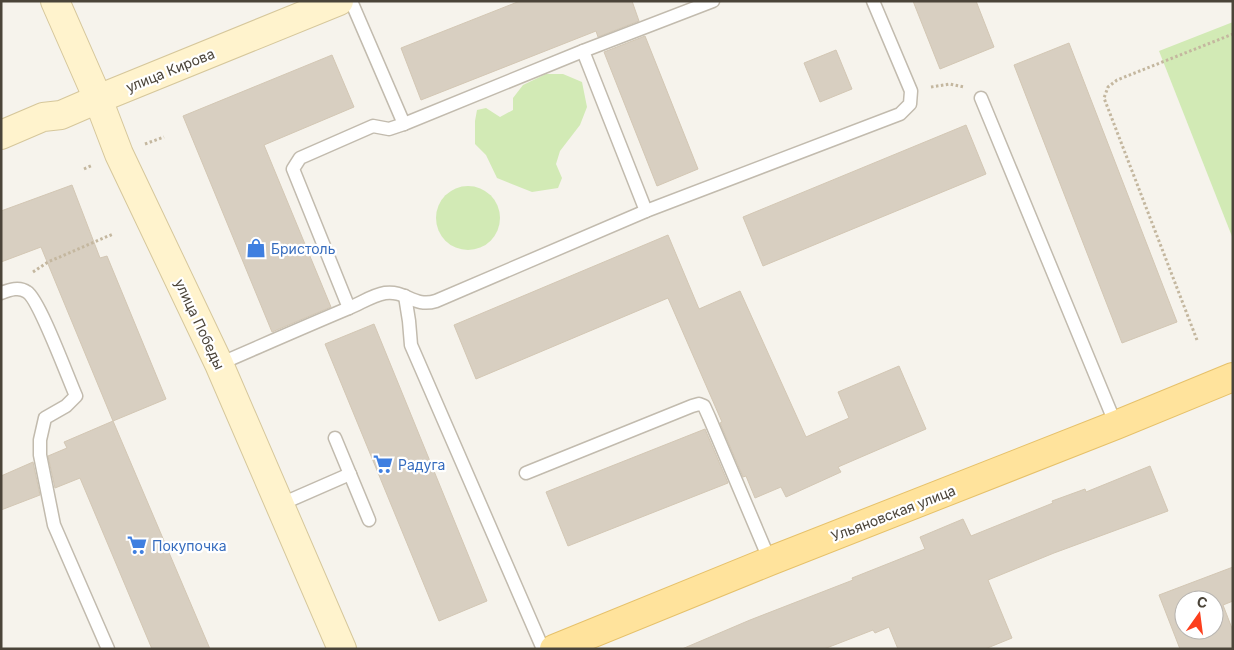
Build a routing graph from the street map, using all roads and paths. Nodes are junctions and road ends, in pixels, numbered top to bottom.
1 (55, 1) edge
2 (339, 1) edge
3 (351, 1) edge
4 (713, 1) edge
5 (873, 1) edge
6 (1233, 34) edge
7 (583, 51) junction
8 (911, 92) junction
9 (981, 98) joint
10 (98, 99) junction
11 (404, 124) junction
12 (1, 135) edge
13 (646, 211) junction
14 (113, 234) dead end
15 (28, 292) junction
16 (1, 293) edge
17 (405, 296) junction
18 (349, 308) junction
19 (1197, 340) dead end
20 (219, 364) junction
21 (1233, 377) edge
22 (1116, 425) junction
23 (335, 438) dead end
24 (526, 473) dead end
25 (350, 474) junction
26 (279, 505) junction
27 (369, 520) dead end
28 (770, 561) junction
29 (108, 649) edge
30 (342, 649) edge
31 (543, 649) edge
32 (554, 649) edge

1 - 10 main road, улица Победы
2 - 10 main road, улица Кирова
3 - 11 lane
4 - 7 lane
5 - 8 lane
6 - 19 path
7 - 11 lane
7 - 13 lane
8 - 9 path
8 - 13 lane
9 - 22 lane
10 - 12 main road, улица Кирова
10 - 20 main road, улица Победы
11 - 18 lane
13 - 17 lane
14 - 15 path
15 - 16 lane
15 - 29 lane
17 - 18 lane
17 - 31 lane
18 - 20 lane
20 - 26 main road, улица Победы
21 - 22 main road, Ульяновская улица
22 - 28 main road, Ульяновская улица
23 - 25 lane
24 - 28 lane
25 - 26 lane
25 - 27 lane
26 - 30 main road, улица Победы
28 - 32 main road, Ульяновская улица

